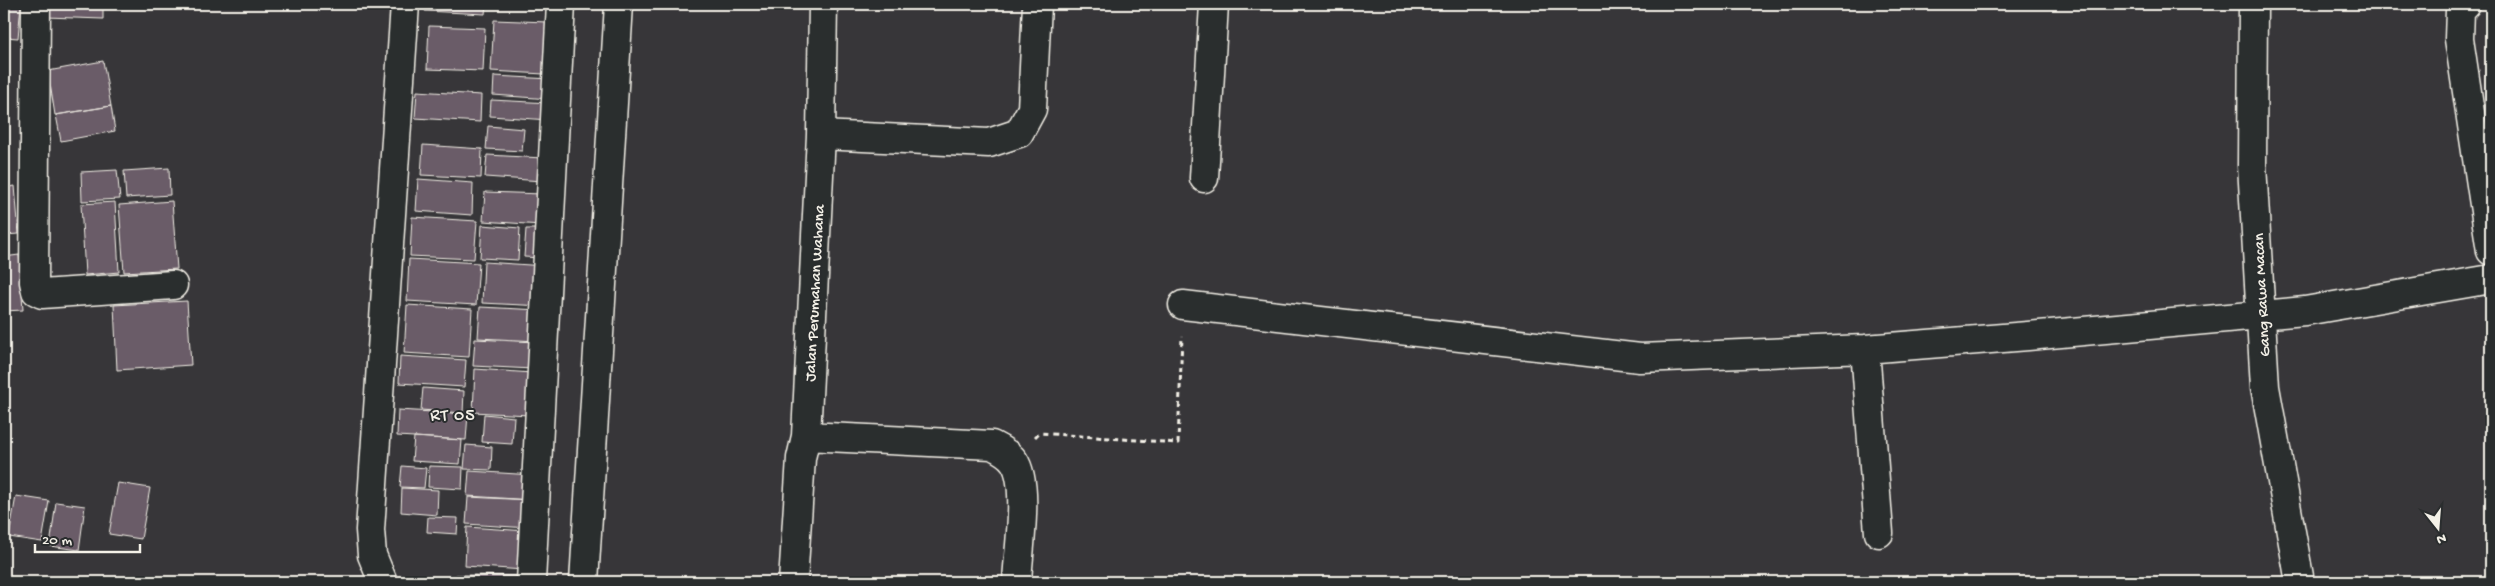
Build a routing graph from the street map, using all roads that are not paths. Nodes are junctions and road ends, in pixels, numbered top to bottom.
1 (36, 4) edge
2 (405, 4) edge
3 (561, 4) edge
4 (619, 4) edge
5 (823, 4) edge
6 (1037, 4) edge
7 (1214, 4) edge
8 (2252, 4) edge
9 (2466, 4) edge
10 (821, 135) junction
11 (1204, 178) dead end
12 (2491, 251) edge
13 (2491, 279) edge
14 (172, 285) dead end
15 (1183, 305) road end
16 (2261, 314) junction
17 (1865, 350) junction
18 (806, 436) junction
19 (1879, 533) dead end
20 (384, 582) edge
21 (531, 582) edge
22 (584, 582) edge
23 (793, 582) edge
24 (1017, 582) edge
25 (2300, 582) edge

1 - 14 street
2 - 20 street
3 - 21 street
4 - 22 street
5 - 10 street, Jalan Perumahan Wahana
6 - 10 street
7 - 11 street
8 - 16 street, Gang Rawa Macan
9 - 12 street
10 - 18 street, Jalan Perumahan Wahana
13 - 16 street
15 - 17 street
16 - 17 street
16 - 25 street, Gang Rawa Macan
17 - 19 street
18 - 23 street, Jalan Perumahan Wahana
18 - 24 street

